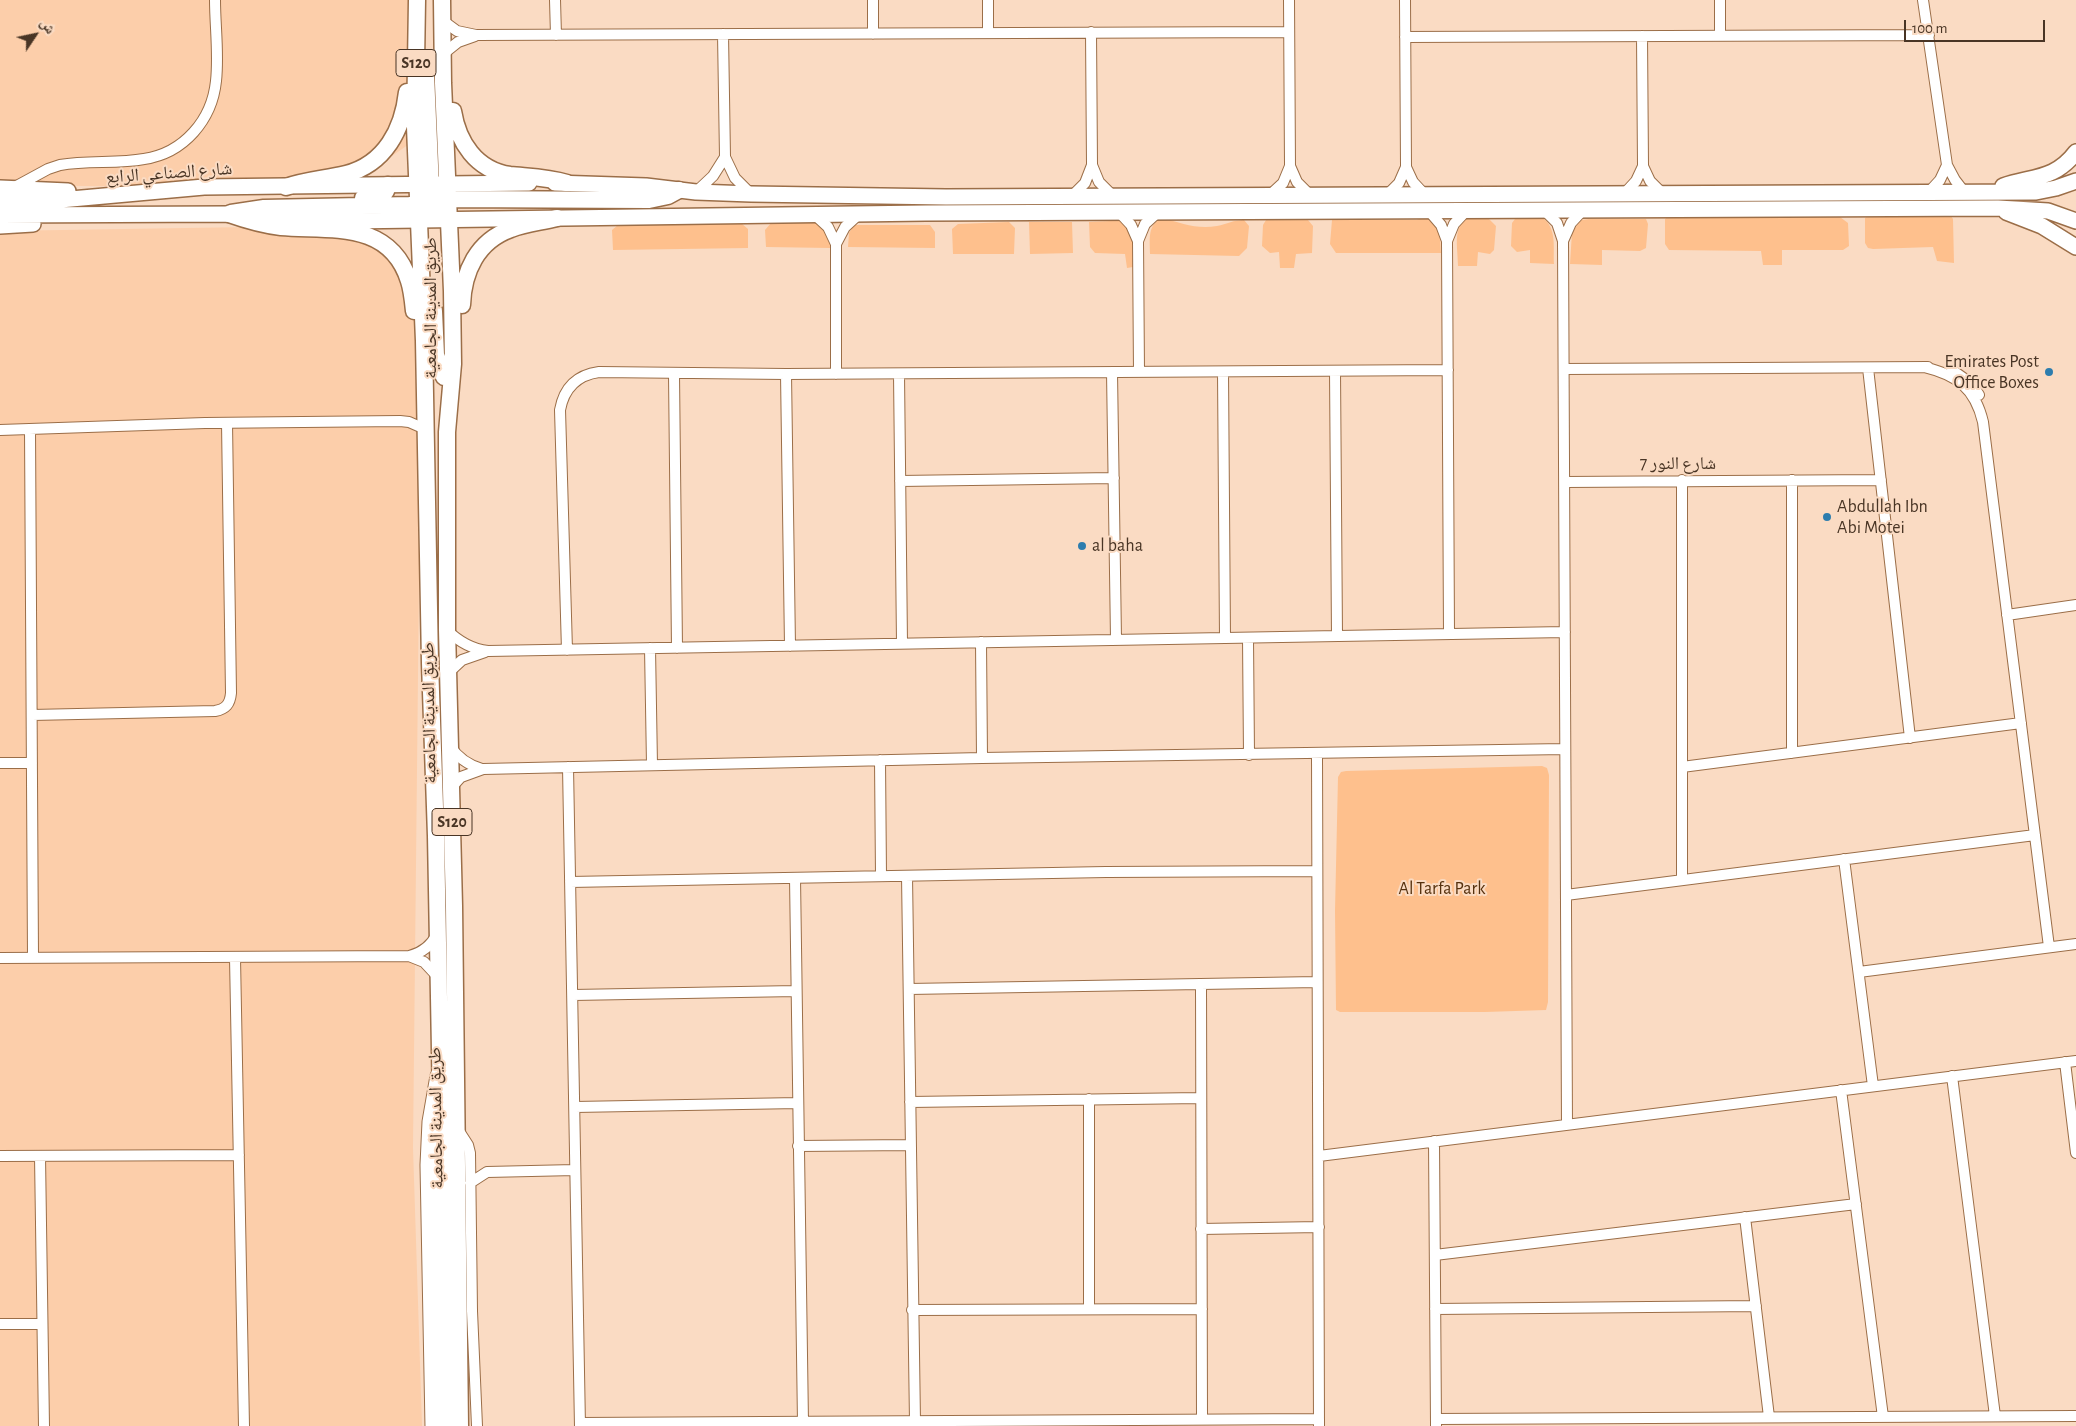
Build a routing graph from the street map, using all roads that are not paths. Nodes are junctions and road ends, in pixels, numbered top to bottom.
1 (215, 0) edge
2 (417, 0) edge
3 (442, 0) edge
4 (555, 0) edge
5 (873, 0) edge
6 (988, 0) edge
7 (1289, 0) edge
8 (1405, 0) edge
9 (1720, 0) edge
10 (1924, 0) edge
11 (442, 20) junction
12 (417, 21) junction
13 (1091, 32) junction
14 (1289, 32) junction
15 (988, 33) junction
16 (723, 34) junction
17 (873, 34) junction
18 (476, 35) junction
19 (556, 35) junction
20 (1642, 36) junction
21 (1720, 36) junction
22 (1929, 36) junction
23 (1406, 37) junction
24 (443, 54) junction
25 (443, 83) junction
26 (2076, 152) edge
27 (725, 157) junction
28 (1092, 165) junction
29 (1948, 165) junction
30 (1290, 166) junction
31 (1643, 166) junction
32 (1406, 167) junction
33 (2076, 181) edge
34 (567, 182) junction
35 (388, 184) junction
36 (286, 187) junction
37 (6, 188) edge
38 (678, 190) junction
39 (696, 192) junction
40 (1705, 192) junction
41 (1929, 192) junction
42 (1625, 193) junction
43 (1662, 193) junction
44 (1965, 193) junction
45 (1987, 193) junction
46 (751, 194) junction
47 (1425, 194) junction
48 (1270, 195) junction
49 (1310, 195) junction
50 (1387, 195) junction
51 (110, 196) junction
52 (1066, 196) junction
53 (1113, 196) junction
54 (0, 201) edge
55 (436, 201) junction
56 (1998, 208) junction
57 (250, 210) junction
58 (1544, 210) junction
59 (1583, 210) junction
60 (1659, 210) junction
61 (1429, 211) junction
62 (1466, 211) junction
63 (1119, 212) junction
64 (1159, 212) junction
65 (994, 213) junction
66 (229, 214) junction
67 (0, 215) edge
68 (100, 215) junction
69 (815, 215) junction
70 (858, 215) junction
71 (557, 218) junction
72 (2076, 221) edge
73 (0, 226) edge
74 (1138, 241) junction
75 (1447, 241) junction
76 (1563, 241) junction
77 (836, 244) junction
78 (2076, 247) edge
79 (421, 254) junction
80 (424, 341) junction
81 (1868, 368) junction
82 (1564, 369) junction
83 (1448, 370) junction
84 (448, 371) junction
85 (1335, 371) junction
86 (1112, 372) junction
87 (1139, 372) junction
88 (1223, 372) junction
89 (674, 374) junction
90 (786, 374) junction
91 (836, 374) junction
92 (899, 374) junction
93 (425, 408) junction
94 (400, 421) junction
95 (227, 423) junction
96 (30, 429) junction
97 (426, 429) junction
98 (0, 430) edge
99 (1114, 478) junction
100 (1682, 480) junction
101 (1792, 480) junction
102 (1881, 480) junction
103 (900, 481) junction
104 (1565, 482) junction
105 (2076, 605) edge
106 (2008, 615) junction
107 (448, 630) junction
108 (1565, 632) junction
109 (1449, 634) junction
110 (1337, 636) junction
111 (1225, 638) junction
112 (1248, 638) junction
113 (1116, 639) junction
114 (981, 642) junction
115 (902, 643) junction
116 (790, 646) junction
117 (650, 648) junction
118 (678, 648) junction
119 (567, 650) junction
120 (488, 651) junction
121 (448, 673) junction
122 (32, 715) junction
123 (2021, 724) junction
124 (1910, 738) junction
125 (450, 746) junction
126 (1565, 749) junction
127 (1317, 754) junction
128 (1792, 754) junction
129 (1249, 755) junction
130 (982, 758) junction
131 (880, 760) junction
132 (0, 763) edge
133 (32, 763) junction
134 (652, 765) junction
135 (568, 767) junction
136 (1682, 767) junction
137 (483, 769) junction
138 (451, 788) junction
139 (2035, 835) junction
140 (1844, 859) junction
141 (1317, 871) junction
142 (881, 876) junction
143 (907, 876) junction
144 (795, 878) junction
145 (1682, 880) junction
146 (570, 882) junction
147 (1566, 895) junction
148 (438, 933) junction
149 (2076, 944) edge
150 (2049, 947) junction
151 (409, 956) junction
152 (33, 957) junction
153 (0, 958) edge
154 (235, 958) junction
155 (1859, 972) junction
156 (439, 978) junction
157 (1317, 982) junction
158 (1201, 984) junction
159 (908, 990) junction
160 (796, 991) junction
161 (573, 995) junction
162 (2076, 1061) edge
163 (2064, 1062) junction
164 (440, 1076) junction
165 (1952, 1076) junction
166 (1873, 1086) junction
167 (1841, 1090) junction
168 (1200, 1098) junction
169 (1089, 1099) junction
170 (910, 1102) junction
171 (798, 1103) junction
172 (575, 1106) junction
173 (1567, 1125) junction
174 (456, 1126) junction
175 (1434, 1141) junction
176 (911, 1145) junction
177 (798, 1146) junction
178 (2076, 1153) edge
179 (238, 1155) junction
180 (0, 1156) edge
181 (40, 1156) junction
182 (1319, 1156) junction
183 (470, 1161) junction
184 (575, 1170) junction
185 (487, 1172) junction
186 (470, 1183) junction
187 (1856, 1204) junction
188 (1744, 1217) junction
189 (1319, 1227) junction
190 (1201, 1229) junction
191 (1435, 1255) junction
192 (1756, 1306) junction
193 (1089, 1309) junction
194 (1202, 1309) junction
195 (1436, 1309) junction
196 (912, 1310) junction
197 (0, 1324) edge
198 (42, 1324) junction
199 (1995, 1416) junction
200 (2076, 1416) edge
201 (1770, 1417) junction
202 (1883, 1417) junction
203 (1202, 1419) junction
204 (914, 1421) junction
205 (1815, 1421) edge
206 (803, 1422) junction
207 (1319, 1423) edge
208 (1436, 1423) edge
209 (580, 1424) edge
210 (960, 1424) edge
211 (44, 1426) edge
212 (244, 1426) edge
213 (435, 1426) edge
214 (447, 1426) edge
215 (460, 1426) edge
216 (477, 1426) edge

1 - 37 street
2 - 12 main road
3 - 11 main road, طريق المدينة الجامعية / S120
4 - 19 street
5 - 17 street
6 - 15 street
7 - 14 street
8 - 23 street
9 - 21 street
10 - 22 street
11 - 18 street
11 - 24 main road, طريق المدينة الجامعية / S120
12 - 36 main road
12 - 55 main road
13 - 14 street
13 - 15 street
13 - 28 street
14 - 30 street
15 - 17 street
16 - 17 street
16 - 19 street
16 - 27 street
18 - 19 street
18 - 24 street
20 - 21 street
20 - 23 street
20 - 31 street
21 - 22 street
22 - 29 street
23 - 32 street
24 - 25 main road, طريق المدينة الجامعية / S120
25 - 34 main road
25 - 55 main road, طريق المدينة الجامعية / S120
26 - 45 main road
27 - 39 street
27 - 46 street
28 - 52 street
28 - 53 street
29 - 41 street
29 - 44 street
30 - 48 street
30 - 49 street
31 - 42 street
31 - 43 street
32 - 47 street
32 - 50 street
33 - 45 main road
34 - 38 main road
34 - 55 main road
35 - 36 main road, شارع الصناعي الرابع
35 - 55 main road, شارع الصناعي الرابع
35 - 57 main road
36 - 51 main road, شارع الصناعي الرابع
37 - 51 main road
38 - 39 main road
38 - 55 main road
39 - 46 main road
40 - 41 main road
40 - 43 main road
40 - 60 main road
41 - 44 main road
42 - 43 main road
42 - 47 main road
44 - 45 main road
46 - 52 main road
47 - 50 main road
48 - 49 main road
48 - 53 main road
49 - 50 main road
51 - 54 main road, شارع الصناعي الرابع
52 - 53 main road
52 - 65 main road
55 - 57 main road
55 - 66 main road
55 - 71 main road
55 - 79 main road, طريق المدينة الجامعية / S120
55 - 84 main road, طريق المدينة الجامعية / S120
56 - 60 main road
56 - 72 main road
56 - 78 main road
57 - 66 main road
58 - 59 main road
58 - 62 main road
58 - 76 street
59 - 60 main road
59 - 76 street
61 - 62 main road
61 - 64 main road
61 - 75 street
62 - 75 street
63 - 64 main road
63 - 65 main road
63 - 74 street
64 - 74 street
65 - 70 main road
66 - 68 main road
66 - 80 main road
67 - 68 main road
68 - 73 main road
69 - 70 main road
69 - 71 main road
69 - 77 street
70 - 77 street
71 - 84 main road
74 - 87 street
75 - 83 street
76 - 82 street
77 - 91 street
79 - 80 main road, طريق المدينة الجامعية / S120
79 - 84 main road
80 - 93 main road, طريق المدينة الجامعية / S120
81 - 82 street
81 - 102 street
81 - 106 street
82 - 104 street
83 - 85 street
83 - 109 street
84 - 107 main road, طريق المدينة الجامعية / S120
85 - 88 street
85 - 110 street
86 - 87 street
86 - 92 street
86 - 99 street
87 - 88 street
88 - 111 street
89 - 90 street
89 - 118 street
89 - 119 street
90 - 91 street
90 - 116 street
91 - 92 street
92 - 103 street
93 - 94 street
93 - 97 main road, طريق المدينة الجامعية / S120
94 - 95 street
94 - 97 street
95 - 96 street
95 - 122 street
96 - 98 street
96 - 122 street
97 - 148 main road, طريق المدينة الجامعية / S120
99 - 103 street
99 - 113 street
100 - 101 street, شارع النور 7
100 - 104 street, شارع النور 7
100 - 136 street
101 - 102 street, شارع النور 7
101 - 128 street
102 - 124 street
103 - 115 street
104 - 108 street
105 - 106 street
106 - 123 street
107 - 120 street
107 - 121 main road, طريق المدينة الجامعية / S120
108 - 109 street
108 - 126 street
109 - 110 street
110 - 112 street
111 - 112 street
111 - 113 street
112 - 129 street
113 - 114 street
114 - 115 street
114 - 130 street
115 - 116 street
116 - 118 street
117 - 118 street
117 - 119 street
117 - 134 street
119 - 120 street
120 - 121 street
121 - 125 main road, طريق المدينة الجامعية / S120
122 - 133 street
123 - 124 street
123 - 139 street
124 - 128 street
125 - 137 street
125 - 138 main road, طريق المدينة الجامعية / S120
126 - 127 street
126 - 147 street
127 - 129 street
127 - 141 street
128 - 136 street
129 - 130 street
130 - 131 street
131 - 134 street
131 - 142 street
132 - 133 street
133 - 152 street
134 - 135 street
135 - 137 street
135 - 146 street
136 - 145 street
137 - 138 street
138 - 174 main road, طريق المدينة الجامعية / S120
139 - 140 street
139 - 150 street
140 - 145 street
140 - 155 street
141 - 143 street
141 - 157 street
142 - 143 street
142 - 144 street
143 - 159 street
144 - 146 street
144 - 160 street
145 - 147 street
146 - 161 street
147 - 173 street
148 - 151 street
148 - 156 main road, طريق المدينة الجامعية / S120
149 - 150 street
150 - 155 street
151 - 154 street
151 - 156 street
152 - 153 street
152 - 154 street
154 - 179 street
155 - 166 street
156 - 164 main road, طريق المدينة الجامعية / S120
157 - 158 street
157 - 182 street
158 - 159 street
158 - 168 street
159 - 170 street
160 - 161 street
160 - 171 street
161 - 172 street
162 - 163 street
163 - 165 street
163 - 178 street
164 - 213 highway
164 - 214 main road, طريق المدينة الجامعية / S120
165 - 166 street
165 - 199 street
166 - 167 street
167 - 173 street
167 - 187 street
168 - 169 street
168 - 190 street
169 - 170 street
169 - 193 street
170 - 176 street
171 - 172 street
171 - 177 street
172 - 184 street
173 - 175 street
174 - 183 street
174 - 215 main road, طريق المدينة الجامعية / S120
175 - 182 street
175 - 191 street
176 - 177 street
176 - 196 street
177 - 206 street
179 - 181 street
179 - 212 street
180 - 181 street
181 - 198 street
182 - 189 street
183 - 185 street
183 - 186 street
184 - 185 street
184 - 209 street
185 - 186 street
186 - 216 street
187 - 188 street
187 - 202 street
188 - 191 street
188 - 192 street
189 - 190 street
189 - 207 street
190 - 194 street
191 - 195 street
192 - 195 street
192 - 201 street
193 - 194 street
193 - 196 street
194 - 203 street
195 - 208 street
196 - 204 street
197 - 198 street
198 - 211 street
199 - 200 street
199 - 202 street
201 - 205 street
201 - 208 street
202 - 205 street
203 - 207 street
203 - 210 street
204 - 206 street
204 - 210 street
206 - 209 street

